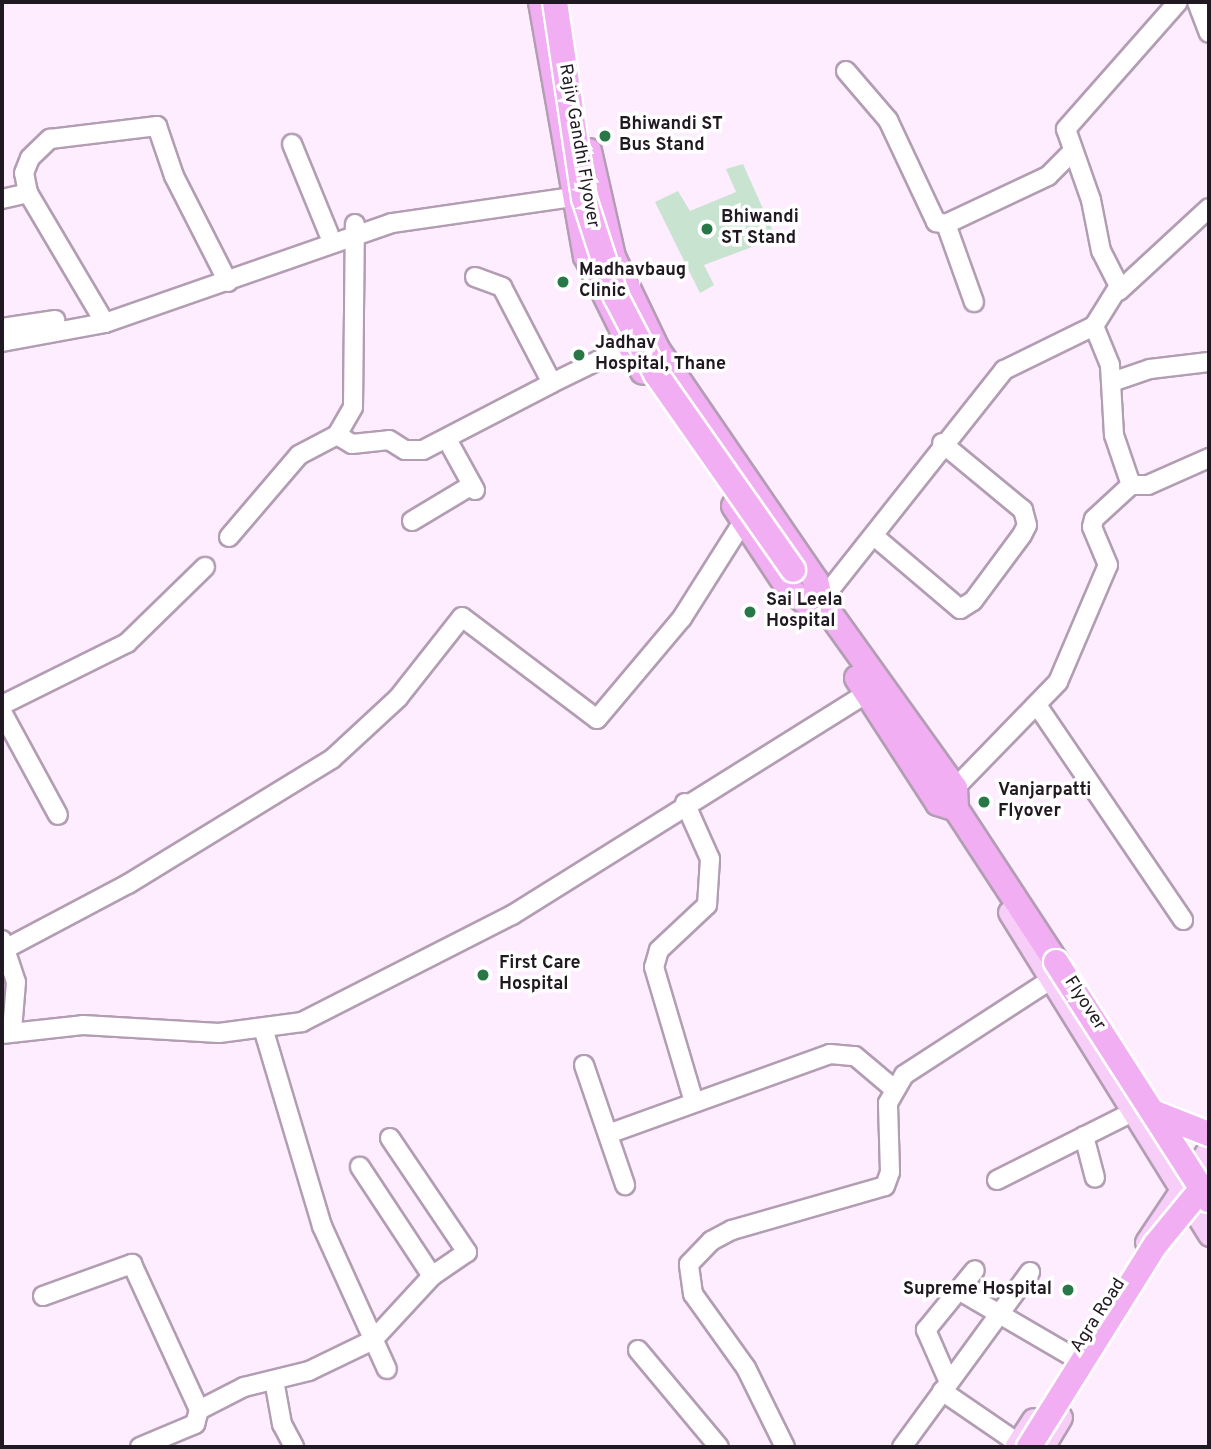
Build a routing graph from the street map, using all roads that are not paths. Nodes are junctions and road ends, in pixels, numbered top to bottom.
1 (541, 2) edge
2 (555, 2) edge
3 (567, 2) edge
4 (1178, 2) edge
5 (1197, 2) edge
6 (1209, 33) edge
7 (846, 71) dead end
8 (292, 144) dead end
9 (1071, 153) junction
10 (594, 183) junction
11 (570, 189) junction
12 (28, 193) junction
13 (2, 199) edge
14 (1209, 208) edge
15 (946, 224) junction
16 (356, 229) junction
17 (329, 234) junction
18 (226, 277) junction
19 (475, 277) dead end
20 (1119, 291) junction
21 (974, 302) dead end
22 (102, 318) junction
23 (1094, 326) junction
24 (2, 328) edge
25 (2, 342) edge
26 (628, 346) junction
27 (1209, 362) edge
28 (1112, 382) junction
29 (552, 383) junction
30 (711, 430) junction
31 (337, 435) junction
32 (448, 441) junction
33 (942, 443) junction
34 (691, 444) junction
35 (1209, 458) edge
36 (1131, 485) junction
37 (744, 520) junction
38 (412, 521) dead end
39 (874, 536) junction
40 (229, 537) dead end
41 (205, 567) dead end
42 (808, 591) junction
43 (874, 689) junction
44 (2, 705) edge
45 (1037, 705) junction
46 (2, 712) edge
47 (952, 800) junction
48 (685, 803) junction
49 (58, 815) dead end
50 (1183, 920) dead end
51 (4, 944) edge
52 (1071, 966) junction
53 (1052, 979) junction
54 (263, 1028) junction
55 (7, 1032) edge
56 (584, 1065) dead end
57 (894, 1089) junction
58 (693, 1099) junction
59 (1144, 1112) junction
60 (608, 1134) junction
61 (1209, 1134) edge
62 (1084, 1136) junction
63 (390, 1138) dead end
64 (360, 1167) dead end
65 (1094, 1178) dead end
66 (996, 1180) dead end
67 (625, 1185) dead end
68 (1203, 1191) edge
69 (975, 1270) dead end
70 (1030, 1272) dead end
71 (432, 1276) junction
72 (960, 1291) junction
73 (43, 1296) dead end
74 (997, 1314) junction
75 (373, 1340) junction
76 (638, 1350) dead end
77 (1073, 1357) junction
78 (387, 1369) dead end
79 (274, 1380) junction
80 (945, 1385) junction
81 (198, 1410) junction
82 (1052, 1443) edge
83 (1021, 1446) edge
84 (140, 1447) edge
85 (294, 1447) edge
86 (719, 1447) edge
87 (785, 1447) edge
88 (902, 1447) edge

1 - 11 highway
2 - 42 highway, Rajiv Gandhi Flyover, bridge
3 - 10 highway
4 - 9 street
5 - 6 street
7 - 15 street
8 - 17 street
9 - 15 street
9 - 20 street
10 - 11 street
10 - 30 highway
11 - 16 street
11 - 26 highway
12 - 13 street
12 - 18 street
12 - 22 street
14 - 20 street
15 - 21 street
16 - 17 street
16 - 18 street
16 - 31 street
17 - 18 street
18 - 22 street
19 - 29 street
20 - 23 street
22 - 24 street
22 - 25 street
23 - 28 street
23 - 33 street
26 - 29 street
26 - 34 highway
27 - 28 street
28 - 36 street
29 - 32 street
30 - 34 street
30 - 42 highway
31 - 32 street
31 - 40 street
32 - 38 street
33 - 39 street
33 - 39 street
34 - 37 highway
35 - 36 street
36 - 45 street
37 - 42 highway
37 - 51 street
39 - 42 street
41 - 44 street
42 - 43 highway, Flyover
43 - 47 highway, Flyover
43 - 48 street
45 - 47 street
45 - 50 street
46 - 49 street
47 - 52 main road
47 - 53 main road
47 - 59 highway, Flyover, bridge
48 - 54 street
48 - 58 street
51 - 55 street
52 - 53 street
52 - 68 main road
53 - 57 street
53 - 59 main road
54 - 55 street
54 - 75 street
56 - 60 street
57 - 58 street
57 - 87 street
58 - 60 street
59 - 61 highway, bridge
59 - 62 street
59 - 68 highway, Flyover, bridge
60 - 67 street
62 - 65 street
62 - 66 street
63 - 71 street
64 - 71 street
68 - 77 main road, Agra Road
68 - 82 main road, Agra Road
68 - 83 highway, bridge
69 - 72 street
70 - 74 street
71 - 75 street
72 - 74 street
72 - 80 street
73 - 81 street
74 - 77 street
74 - 80 street
75 - 78 street
75 - 79 street
76 - 86 street
77 - 83 main road, Agra Road
79 - 81 street
79 - 85 street
80 - 83 street
80 - 88 street
81 - 84 street

